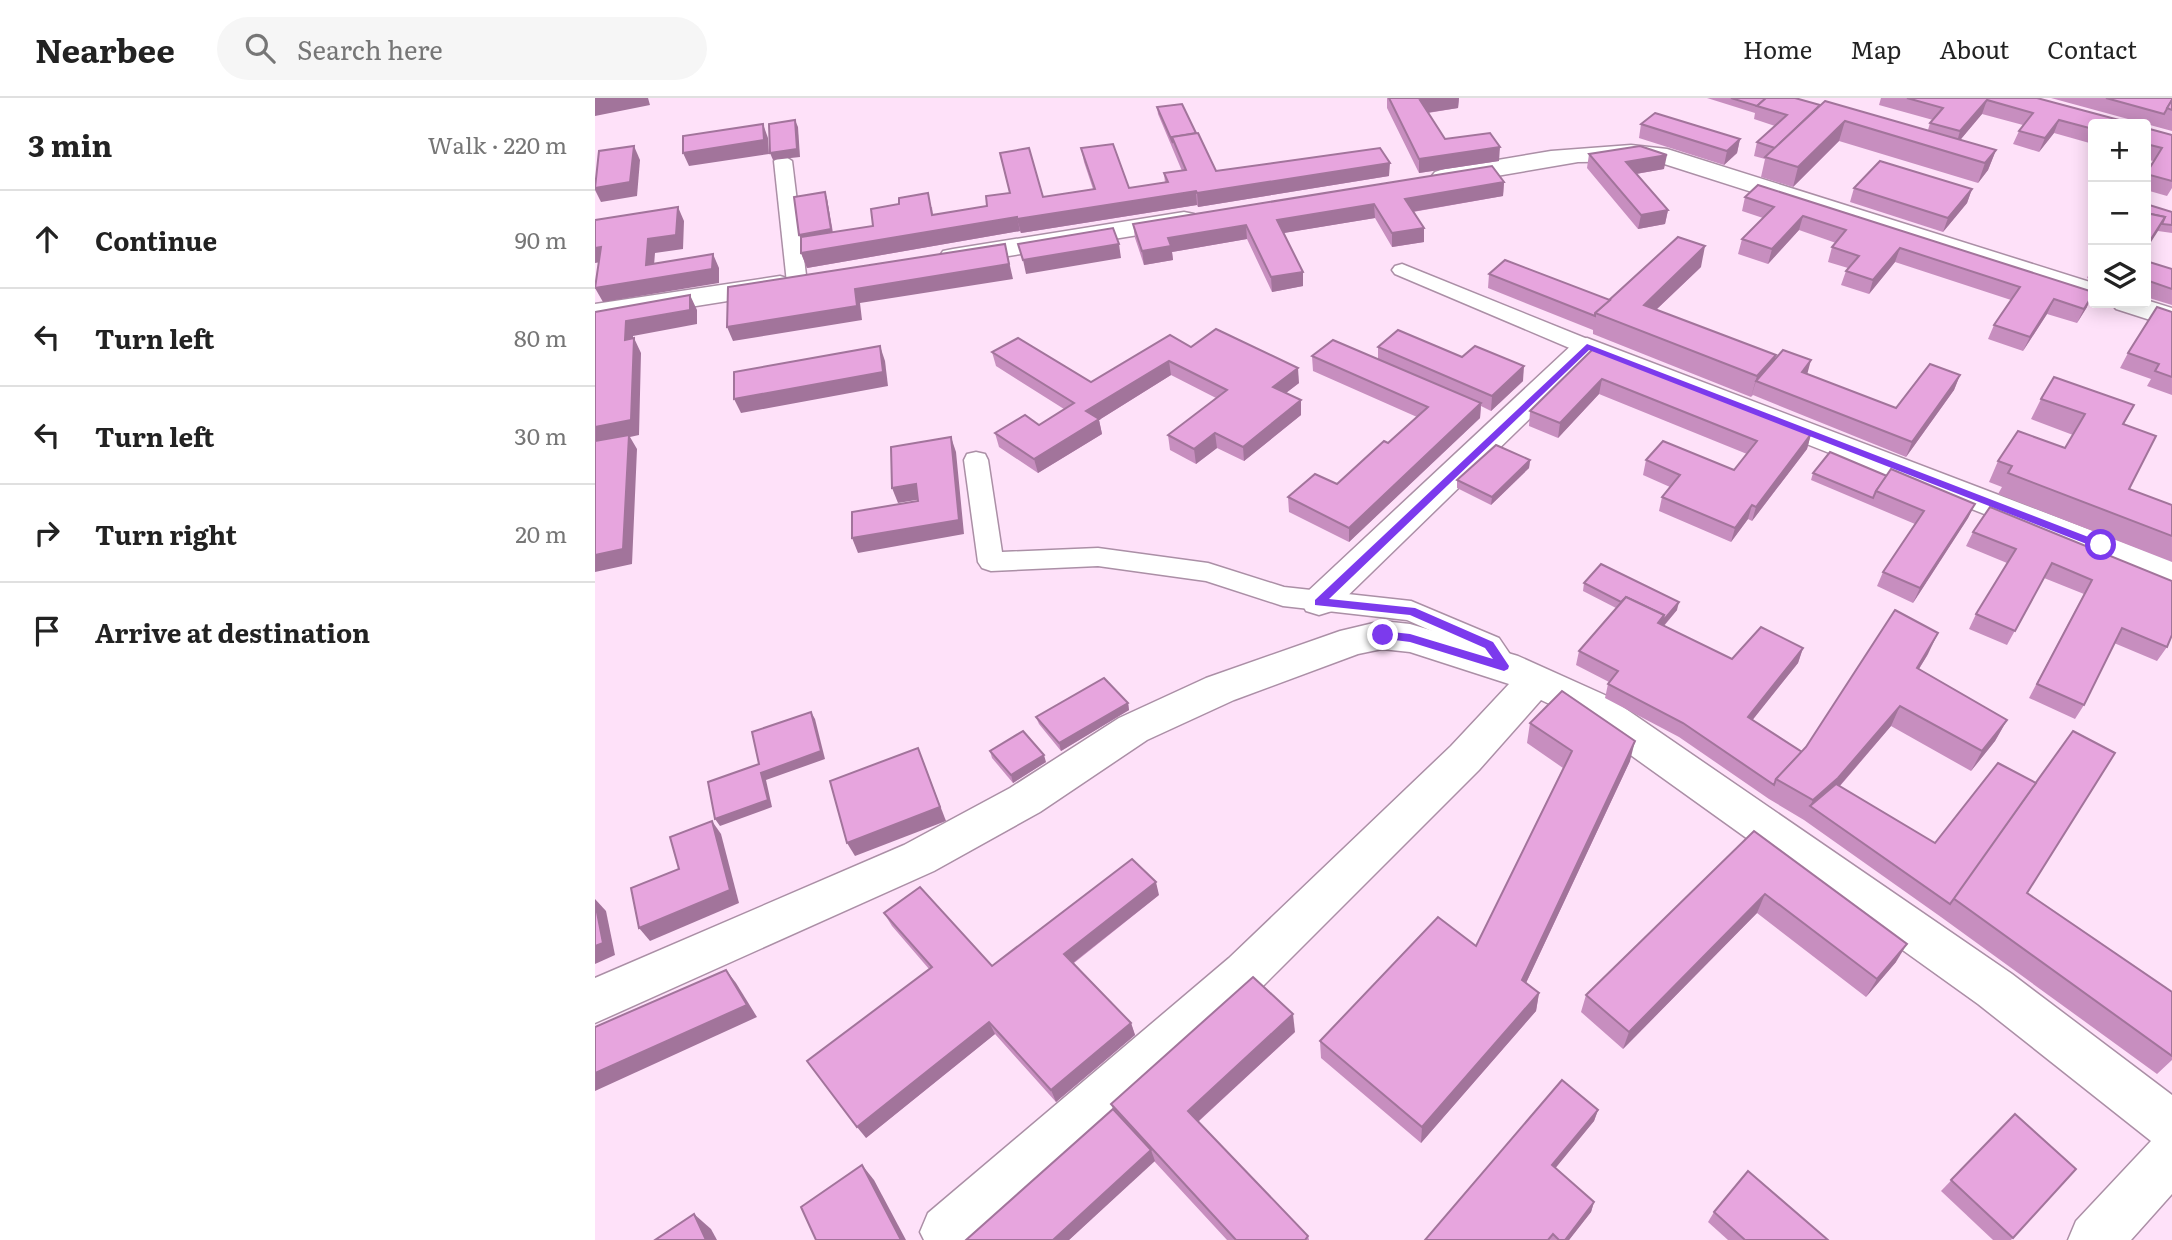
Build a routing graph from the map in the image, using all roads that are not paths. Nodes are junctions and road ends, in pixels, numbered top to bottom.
1 (783, 161) edge
2 (1416, 182) edge
3 (1210, 215) edge
4 (921, 262) edge
5 (1402, 270) dead end
6 (825, 278) edge
7 (797, 283) junction
8 (2088, 290) edge
9 (2141, 308) edge
10 (595, 313) edge
11 (2172, 318) edge
12 (1587, 347) junction
13 (976, 460) dead end
14 (2172, 575) edge
15 (1319, 602) junction
16 (1520, 673) junction
17 (595, 1001) edge
18 (2172, 1126) edge
19 (2172, 1156) edge
20 (947, 1232) dead end
21 (2095, 1240) edge

1 - 7 lane
2 - 8 street
3 - 4 street
5 - 12 lane
6 - 7 street
7 - 10 street
9 - 11 street
12 - 14 street
12 - 15 street
13 - 15 lane
15 - 16 lane
16 - 17 street
16 - 18 street
16 - 20 street
19 - 21 street

